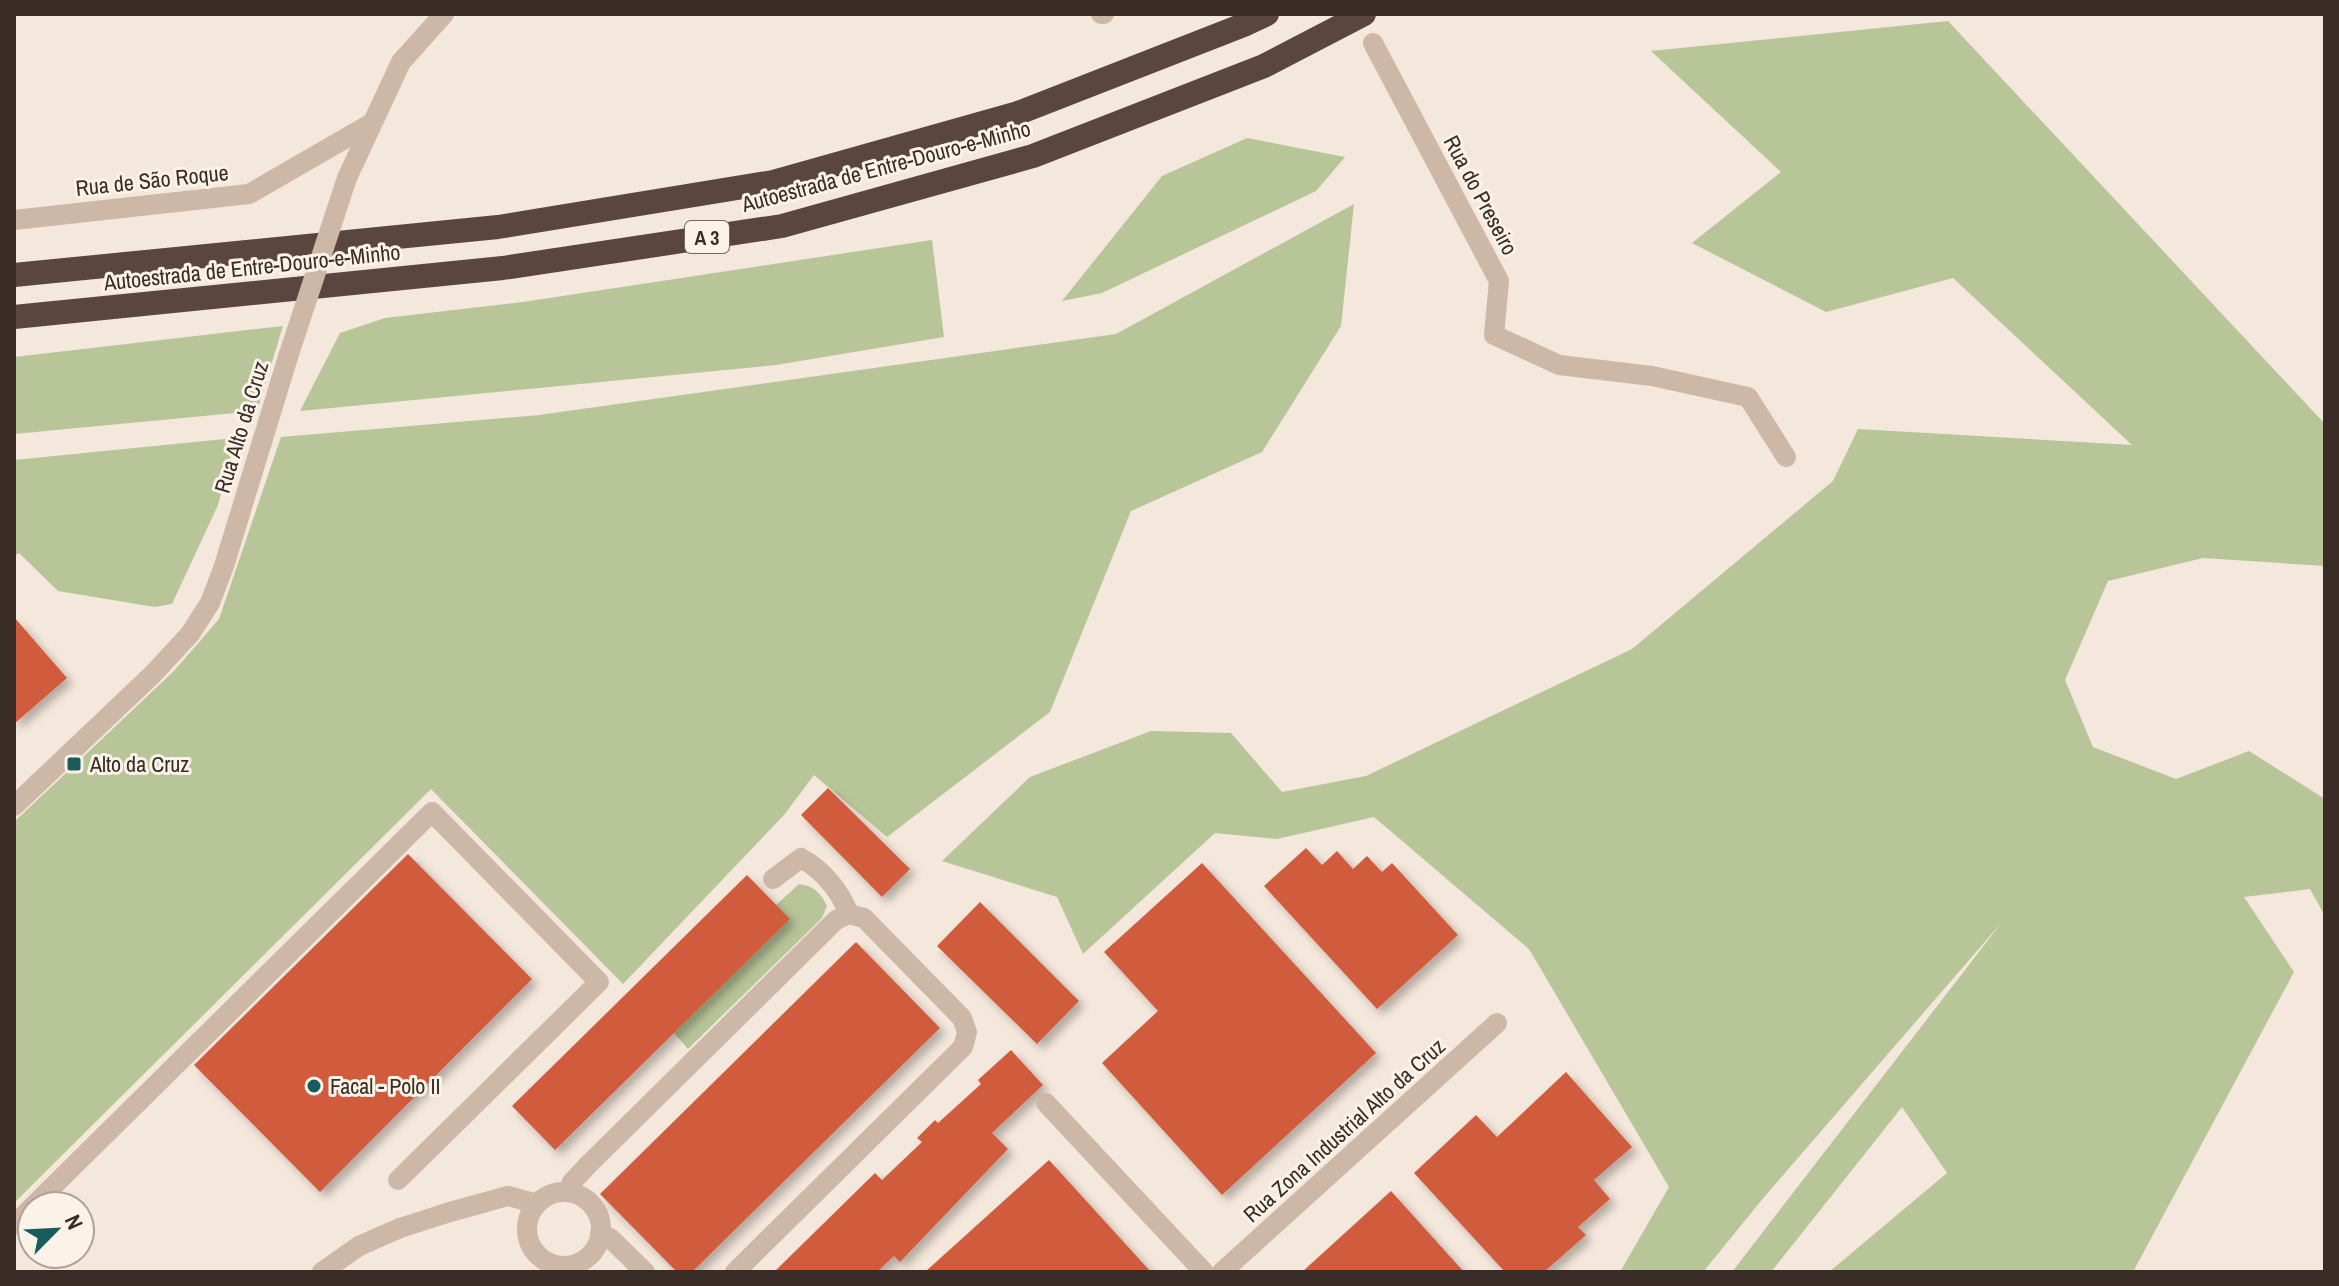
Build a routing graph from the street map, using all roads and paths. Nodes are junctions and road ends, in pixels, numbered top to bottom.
1 (444, 14) edge
2 (1267, 14) edge
3 (1364, 14) edge
4 (1373, 43) dead end
5 (372, 123) junction
6 (14, 220) edge
7 (14, 275) edge
8 (14, 317) edge
9 (1786, 457) dead end
10 (14, 806) edge
11 (773, 879) dead end
12 (849, 914) junction
13 (1497, 1023) dead end
14 (1046, 1103) dead end
15 (398, 1180) dead end
16 (50, 1190) edge
17 (568, 1192) junction
18 (537, 1204) junction
19 (600, 1234) junction
20 (573, 1268) edge
21 (322, 1272) edge
22 (645, 1272) edge
23 (735, 1272) edge
24 (1204, 1272) edge
25 (1222, 1272) edge

1 - 5 street, Rua Alto da Cruz
2 - 7 highway, Autoestrada de Entre-Douro-e-Minho / A 3
3 - 8 highway, Autoestrada de Entre-Douro-e-Minho / A 3
4 - 9 street, Rua do Preseiro
5 - 6 street, Rua de São Roque
5 - 10 street, Rua Alto da Cruz, bridge
11 - 12 street
12 - 17 street
12 - 23 street
13 - 25 street, Rua Zona Industrial Alto da Cruz
14 - 24 street
15 - 16 street
17 - 18 street
17 - 19 street
18 - 20 street
18 - 21 street
19 - 20 street
19 - 22 street

